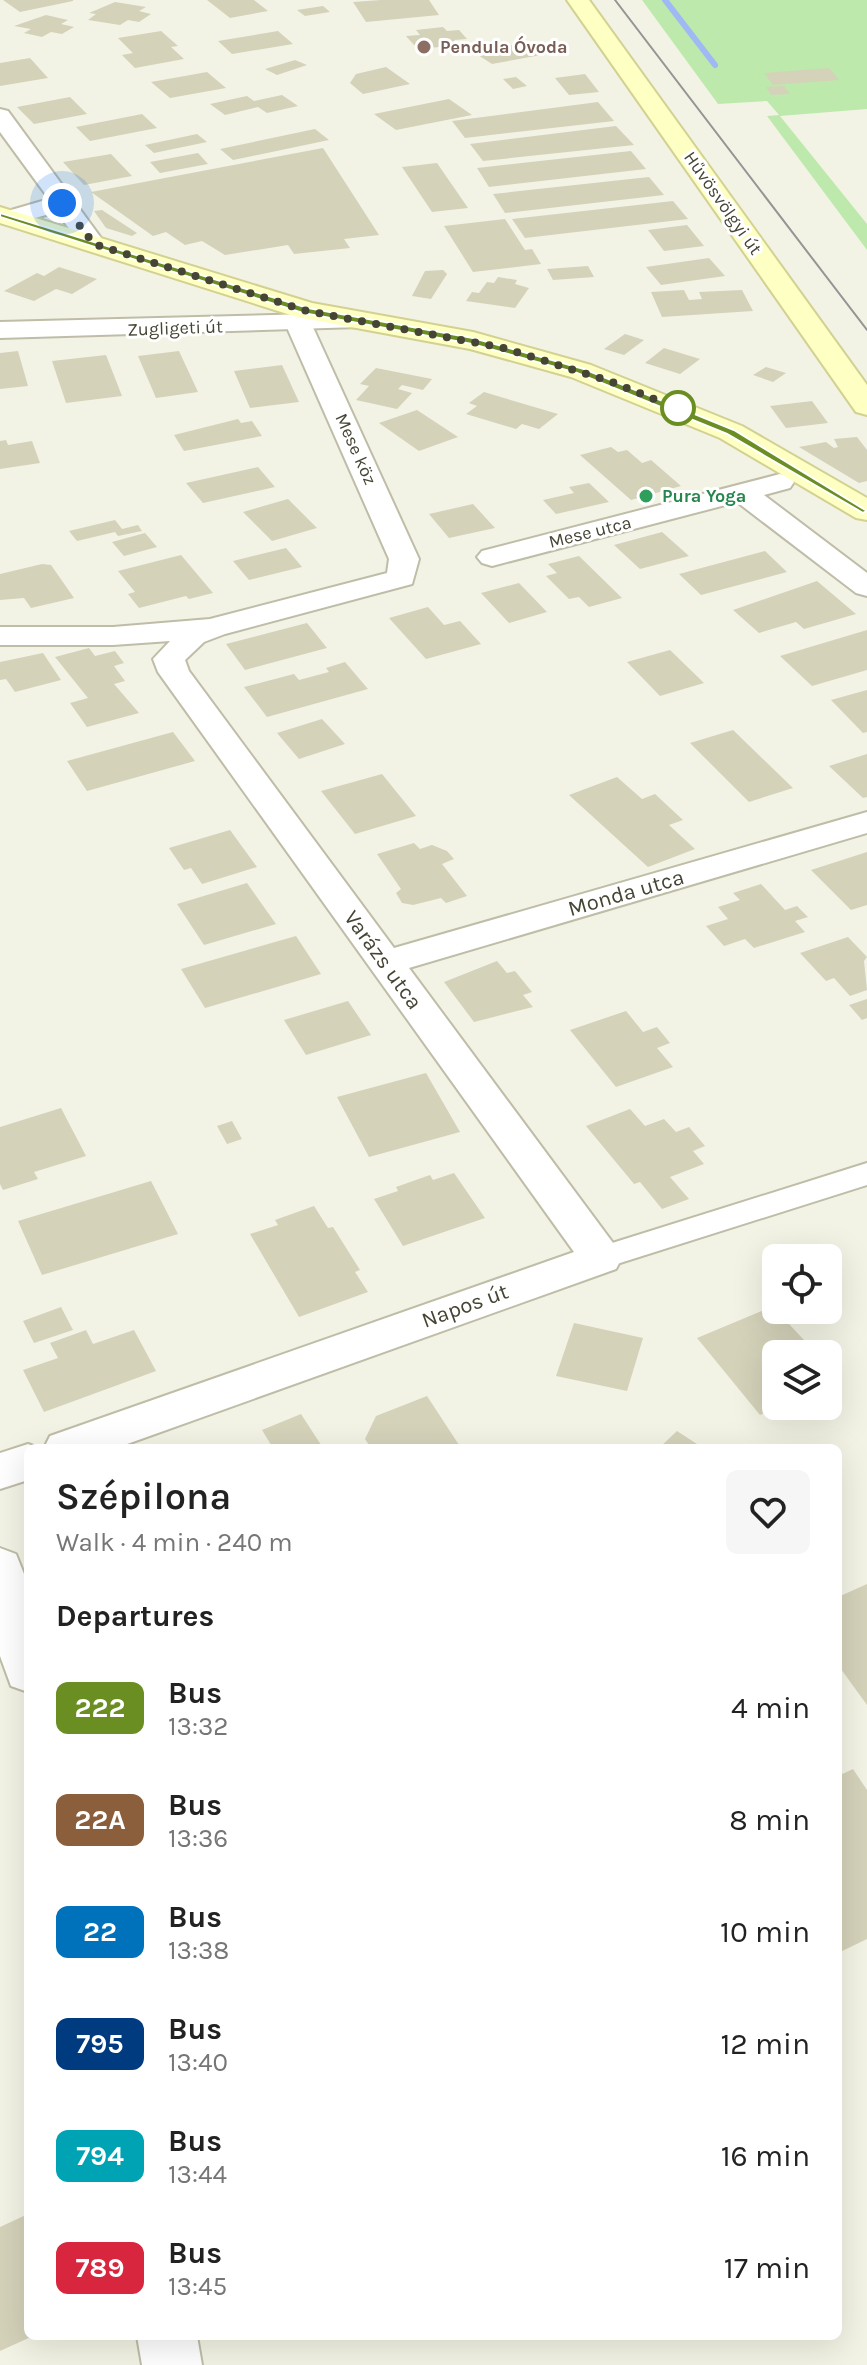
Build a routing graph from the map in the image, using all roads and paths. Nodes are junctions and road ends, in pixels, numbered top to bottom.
1 (578, 0) edge
2 (0, 116) edge
3 (62, 203) junction
4 (4, 217) edge
5 (92, 243) junction
6 (255, 294) junction
7 (349, 321) junction
8 (298, 323) junction
9 (230, 326) junction
10 (0, 330) edge
11 (867, 406) edge
12 (780, 482) dead end
13 (744, 493) junction
14 (867, 511) edge
15 (492, 557) dead end
16 (867, 587) edge
17 (214, 627) junction
18 (0, 636) edge
19 (113, 636) junction
20 (169, 659) junction
21 (867, 822) edge
22 (385, 963) junction
23 (867, 1174) edge
24 (601, 1258) junction
25 (77, 1444) edge
26 (24, 1463) edge
27 (0, 1471) edge
28 (0, 1567) edge
29 (24, 1656) edge
30 (168, 2340) edge
31 (172, 2365) edge

1 - 11 main road, Hűvösvölgyi út
2 - 3 street
3 - 4 street
3 - 5 street
4 - 5 main road
5 - 6 main road
6 - 7 main road
6 - 9 street
7 - 8 street, Zugligeti út
7 - 14 main road
8 - 9 street, Zugligeti út
8 - 17 street, Mese köz
9 - 10 street, Zugligeti út
12 - 13 street, Mese utca
13 - 15 street, Mese utca
13 - 16 street
17 - 19 street
17 - 20 street
18 - 19 street
19 - 20 street
20 - 22 street, Varázs utca
21 - 22 street, Monda utca
22 - 24 street, Varázs utca
23 - 24 street, Napos út
24 - 25 street, Napos út
26 - 27 street
28 - 29 street
30 - 31 street

